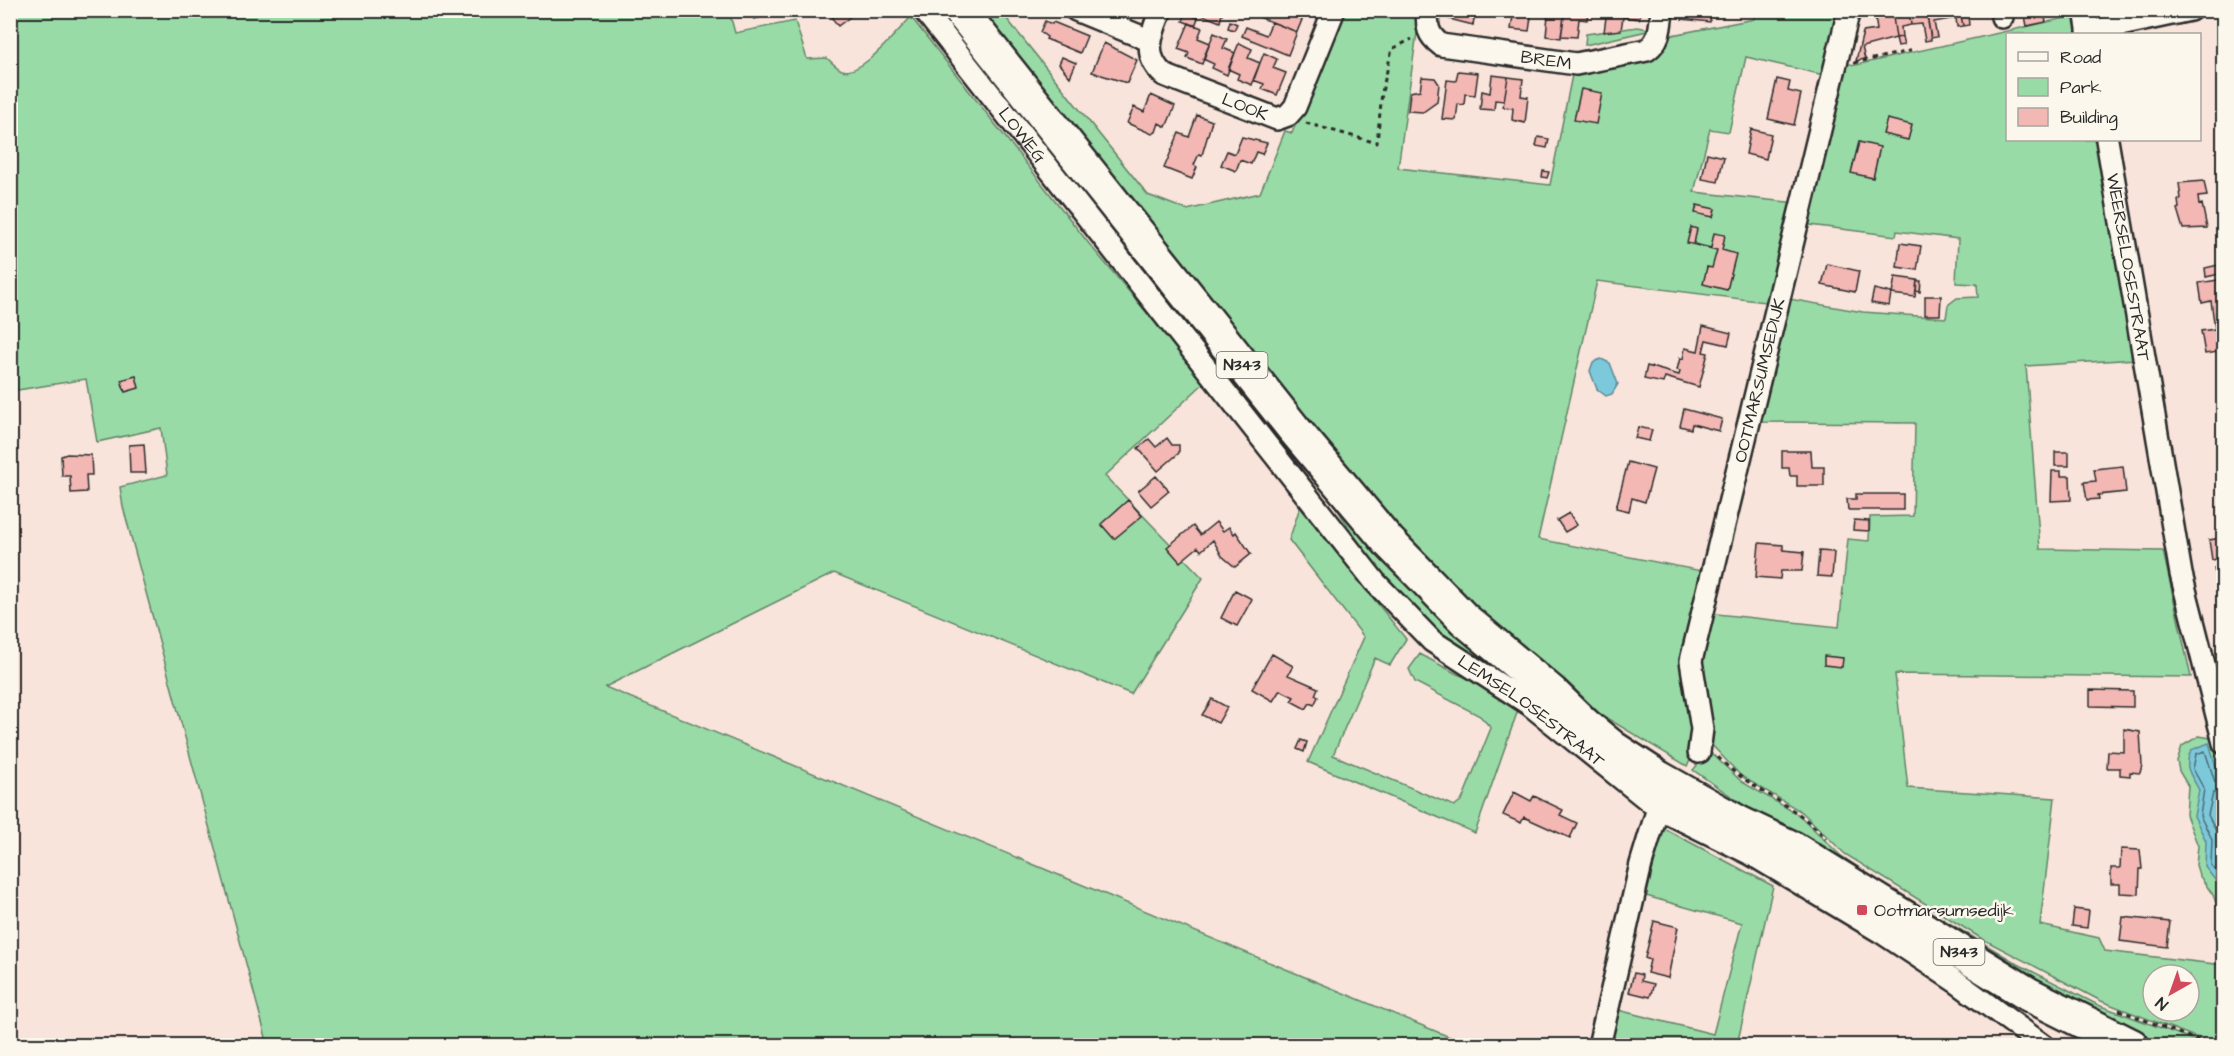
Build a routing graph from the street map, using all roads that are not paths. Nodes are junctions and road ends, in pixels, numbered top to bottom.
1 (924, 10) edge
2 (960, 10) edge
3 (1076, 10) edge
4 (1161, 10) edge
5 (1334, 10) edge
6 (1428, 10) edge
7 (1662, 10) edge
8 (1849, 10) edge
9 (2085, 10) edge
10 (2190, 10) edge
11 (2089, 33) edge
12 (1149, 40) junction
13 (2107, 141) edge
14 (1121, 260) joint
15 (2223, 743) edge
16 (1700, 747) road end
17 (1658, 808) junction
18 (1599, 1046) edge
19 (2044, 1046) edge
20 (2132, 1046) edge

1 - 14 street, LOWEG
2 - 20 main road, N343
3 - 12 street
4 - 12 street
5 - 12 street, LOOK
6 - 7 street, BREM
8 - 16 street, OOTMARSUMSEDIJK
9 - 11 street
10 - 11 street
13 - 15 street, WEERSELOSESTRAAT
14 - 17 street, LEMSELOSESTRAAT
17 - 18 street
17 - 19 street, LEMSELOSESTRAAT

